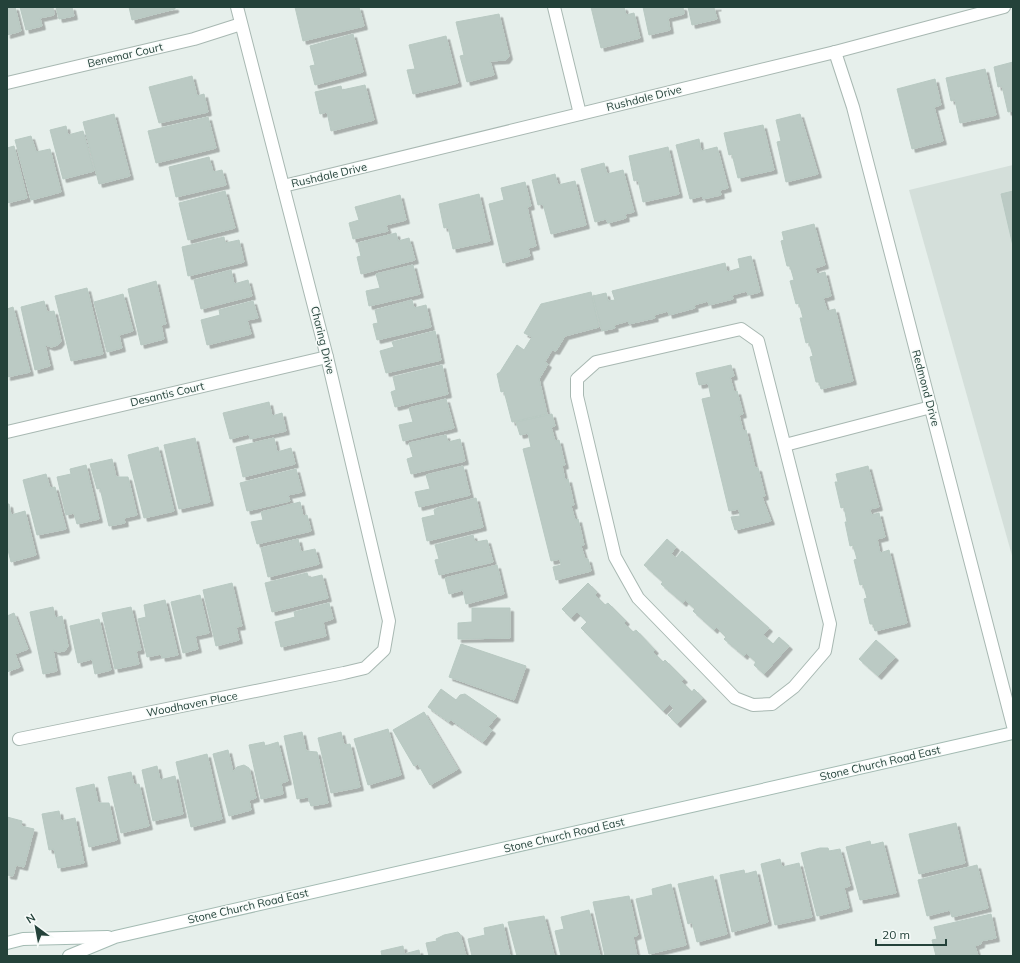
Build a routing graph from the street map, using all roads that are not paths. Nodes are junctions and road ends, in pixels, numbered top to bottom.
1 (237, 7) edge
2 (554, 7) edge
3 (1004, 7) edge
4 (241, 24) junction
5 (835, 52) junction
6 (7, 83) edge
7 (580, 114) junction
8 (283, 186) junction
9 (327, 357) junction
10 (931, 407) junction
11 (7, 432) edge
12 (784, 445) junction
13 (365, 668) joint
14 (1013, 726) edge
15 (1013, 733) edge
16 (19, 739) dead end
17 (115, 937) junction
18 (7, 943) edge
19 (69, 956) edge

1 - 4 street, Charing Drive
2 - 7 street
3 - 5 street, Rushdale Drive
4 - 6 street, Benemar Court
4 - 8 street, Charing Drive
5 - 7 street, Rushdale Drive
5 - 10 street, Redmond Drive
7 - 8 street, Rushdale Drive
8 - 9 street, Charing Drive
9 - 11 street, Desantis Court
9 - 13 street, Charing Drive
10 - 12 street
10 - 14 street, Redmond Drive
12 - 12 street
13 - 16 street, Woodhaven Place
15 - 17 street, Stone Church Road East
17 - 18 street, Stone Church Road East
17 - 19 street, Stone Church Road East

